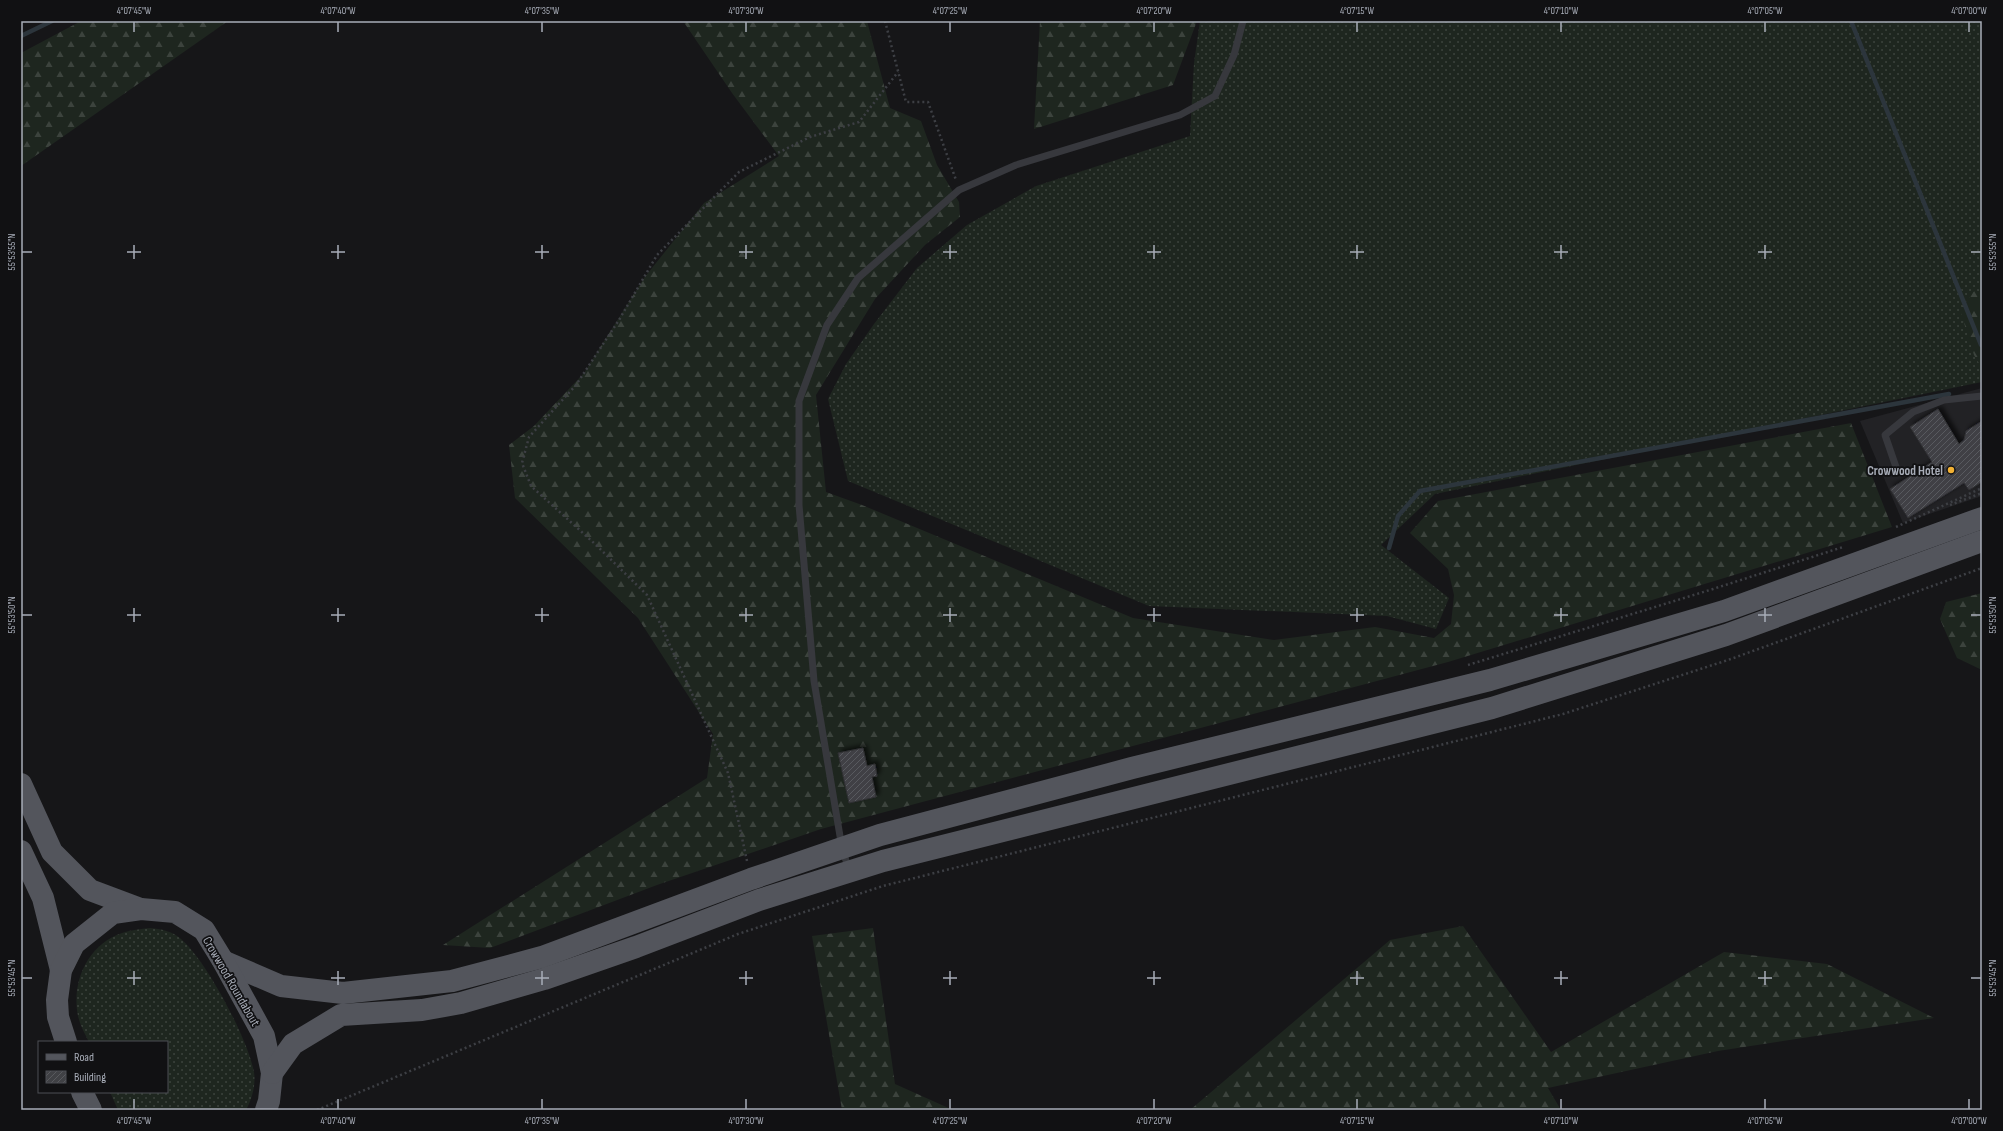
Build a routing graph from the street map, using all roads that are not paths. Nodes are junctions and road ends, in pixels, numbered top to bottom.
1 (1243, 21) edge
2 (1982, 396) edge
3 (1896, 468) dead end
4 (1982, 518) edge
5 (1982, 541) edge
6 (21, 784) edge
7 (842, 848) junction
8 (21, 851) edge
9 (849, 871) junction
10 (141, 909) junction
11 (223, 961) junction
12 (61, 970) junction
13 (66, 1041) edge
14 (272, 1073) junction
15 (266, 1110) edge

1 - 7 lane
2 - 3 lane
4 - 7 main road
5 - 9 main road
6 - 10 main road
7 - 9 lane
7 - 11 main road
8 - 12 main road
9 - 14 main road
10 - 11 main road, Crowwood Roundabout
10 - 12 main road, Crowwood Roundabout
11 - 14 main road, Crowwood Roundabout
12 - 13 main road, Crowwood Roundabout
14 - 15 main road, Crowwood Roundabout

